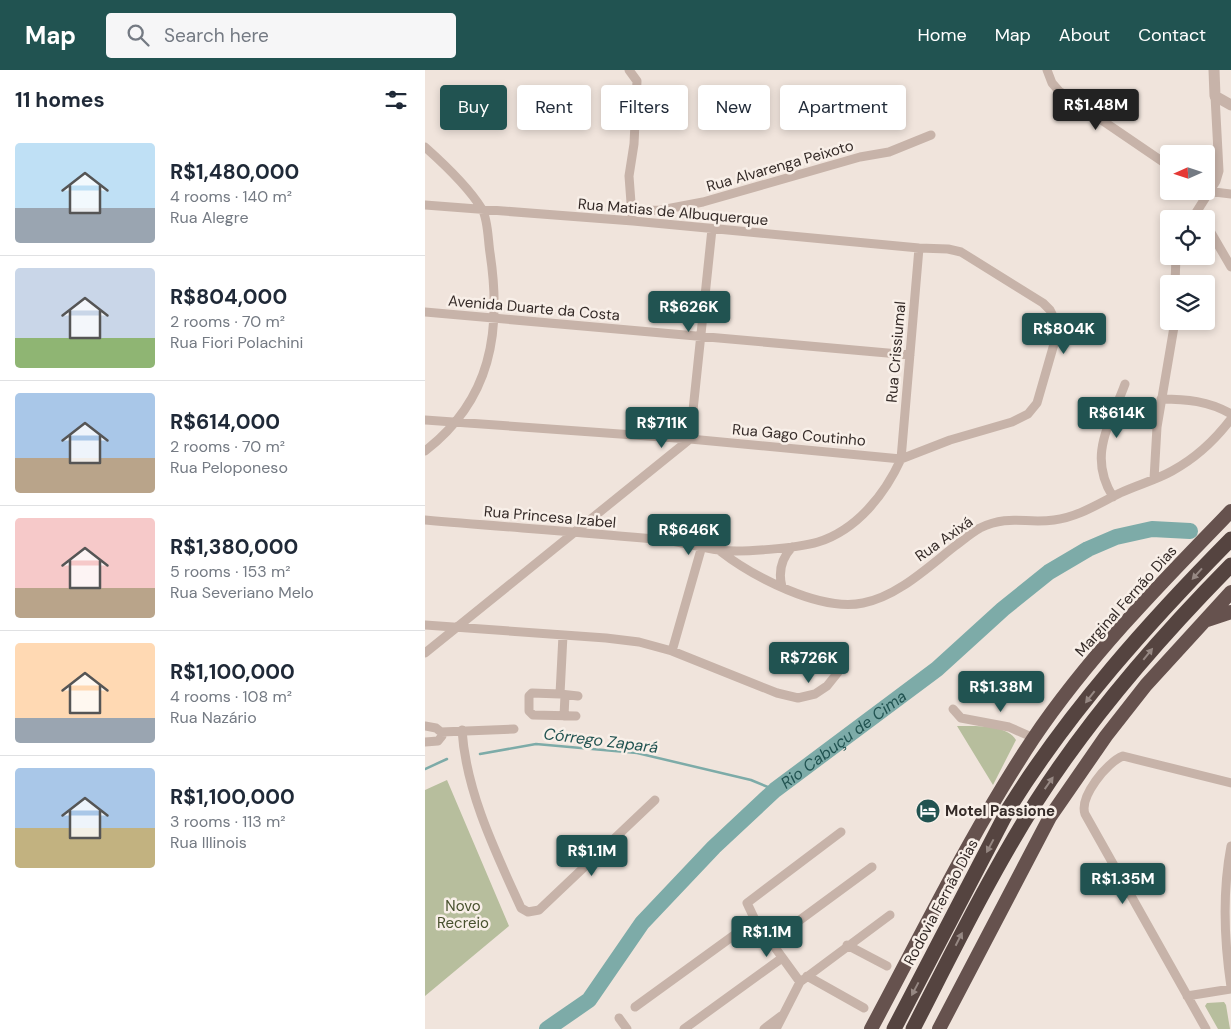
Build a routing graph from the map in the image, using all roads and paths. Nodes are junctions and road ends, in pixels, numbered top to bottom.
1 (629, 70) edge
2 (1047, 70) edge
3 (1214, 70) edge
4 (1215, 96) junction
5 (1231, 105) edge
6 (931, 134) dead end
7 (425, 147) edge
8 (1160, 160) edge
9 (1215, 178) edge
10 (1215, 193) edge
11 (1231, 194) edge
12 (1203, 200) edge
13 (425, 205) edge
14 (1198, 209) edge
15 (483, 210) junction
16 (632, 210) junction
17 (633, 221) junction
18 (713, 229) junction
19 (1215, 240) edge
20 (919, 248) junction
21 (1231, 268) edge
22 (425, 312) edge
23 (495, 318) junction
24 (1174, 330) edge
25 (701, 337) junction
26 (909, 355) junction
27 (1125, 384) dead end
28 (1161, 399) junction
29 (1231, 414) edge
30 (1231, 419) edge
31 (425, 420) edge
32 (457, 422) junction
33 (690, 439) junction
34 (425, 451) edge
35 (901, 458) junction
36 (1154, 479) junction
37 (1113, 496) junction
38 (1231, 512) edge
39 (425, 520) edge
40 (574, 532) junction
41 (1231, 539) edge
42 (702, 546) junction
43 (792, 547) junction
44 (721, 550) junction
45 (1231, 565) edge
46 (782, 587) junction
47 (1231, 592) edge
48 (1231, 612) edge
49 (1206, 620) junction
50 (425, 625) edge
51 (457, 627) junction
52 (563, 635) junction
53 (673, 651) junction
54 (425, 653) edge
55 (839, 671) dead end
56 (562, 695) junction
57 (578, 696) dead end
58 (953, 709) dead end
59 (564, 716) junction
60 (576, 716) dead end
61 (425, 726) edge
62 (514, 729) dead end
63 (462, 730) junction
64 (441, 732) junction
65 (1034, 738) junction
66 (425, 742) edge
67 (1231, 783) edge
68 (655, 800) dead end
69 (841, 832) dead end
70 (1231, 846) edge
71 (872, 867) dead end
72 (890, 915) dead end
73 (755, 920) junction
74 (770, 942) junction
75 (847, 945) junction
76 (782, 958) junction
77 (887, 966) dead end
78 (803, 979) junction
79 (1231, 988) edge
80 (1187, 996) junction
81 (635, 1007) dead end
82 (865, 1008) dead end
83 (783, 1015) junction
84 (619, 1018) dead end
85 (627, 1029) edge
86 (684, 1029) edge
87 (764, 1029) edge
88 (776, 1029) edge
89 (871, 1029) edge
90 (894, 1029) edge
91 (913, 1029) edge
92 (939, 1029) edge
93 (1206, 1029) edge

1 - 16 street
2 - 8 street
3 - 4 street
4 - 5 street
4 - 9 street
6 - 16 street, Rua Alvarenga Peixoto
7 - 15 street
10 - 11 street
12 - 14 street
13 - 15 street, Rua Matias de Albuquerque
15 - 17 street, Rua Matias de Albuquerque
15 - 23 street
16 - 17 street
17 - 18 street, Rua Matias de Albuquerque
18 - 20 street, Rua Matias de Albuquerque
18 - 25 street
19 - 21 street
20 - 26 street, Rua Crissiumal
20 - 35 street, Rua Matias de Albuquerque
22 - 23 street, Avenida Duarte da Costa
23 - 25 street, Avenida Duarte da Costa
23 - 32 street
24 - 28 street
25 - 26 street, Avenida Duarte da Costa
25 - 33 street
26 - 35 street, Rua Crissiumal
27 - 37 street
28 - 29 street
28 - 36 street
30 - 36 street, Rua Axixá
31 - 32 street, Rua Gago Coutinho
32 - 33 street, Rua Gago Coutinho
32 - 34 street
33 - 35 street, Rua Gago Coutinho
33 - 40 street
35 - 43 street, Rua Princesa Izabel
36 - 37 street, Rua Axixá
37 - 46 street, Rua Axixá
38 - 65 highway, Marginal Fernão Dias
39 - 40 street, Rua Princesa Izabel
40 - 42 street, Rua Princesa Izabel
40 - 51 street
41 -> 90 highway, Rodovia Fernão Dias
42 - 44 street, Rua Princesa Izabel
42 - 53 street
43 - 44 street, Rua Princesa Izabel
43 - 46 street
44 - 46 street, Rua Axixá
91 -> 45 highway
47 - 49 highway
48 - 49 highway
49 - 92 highway
50 - 51 street
51 - 52 street
51 - 54 street
52 - 53 street
52 - 56 street
53 - 55 street
56 - 57 street
56 - 59 street
56 - 59 street
58 - 65 street
59 - 60 street
61 - 64 street
62 - 63 street
63 - 64 street
63 - 68 street
64 - 66 street
65 - 89 highway, Marginal Fernão Dias
67 - 80 street
69 - 73 street
70 - 79 street
71 - 74 street
72 - 75 street
73 - 74 street
73 - 81 street
74 - 76 street
75 - 77 street
75 - 78 street
76 - 78 street
76 - 86 street
78 - 82 street
78 - 83 street
79 - 80 street
80 - 93 street
83 - 87 street
83 - 88 street
84 - 85 street

